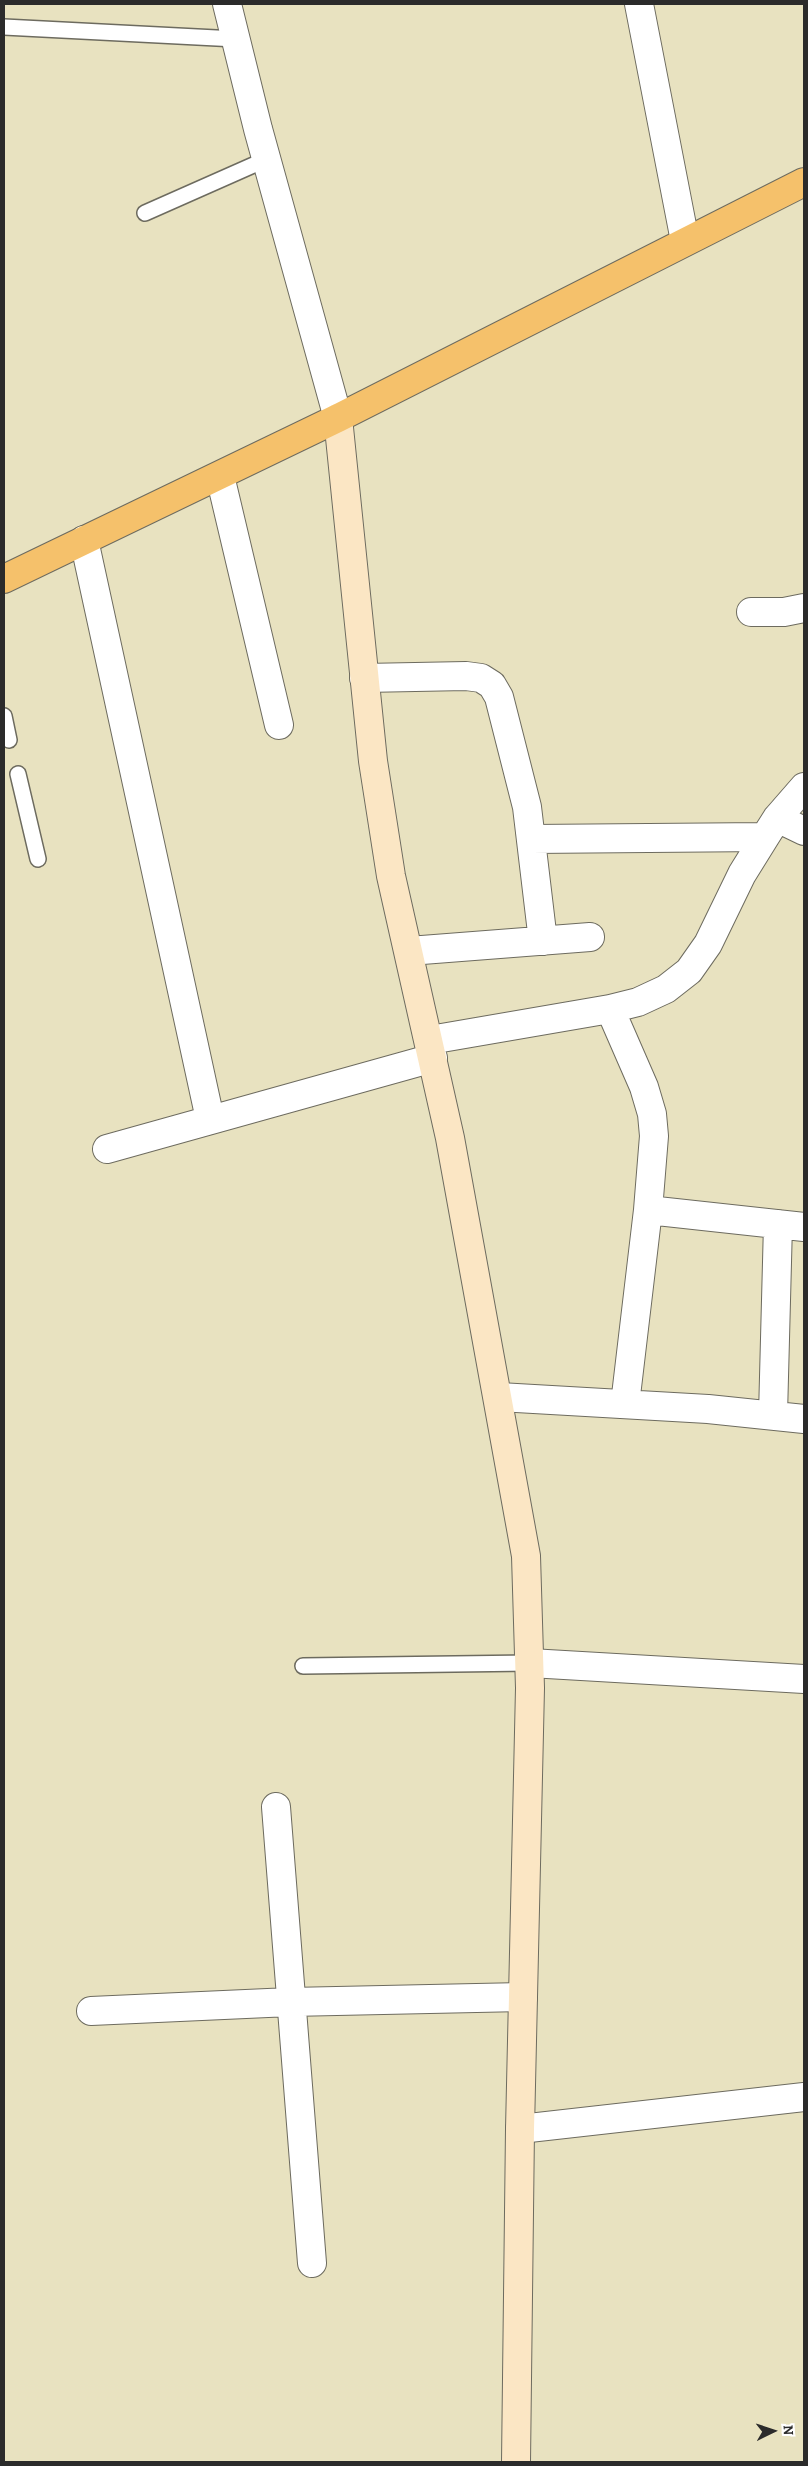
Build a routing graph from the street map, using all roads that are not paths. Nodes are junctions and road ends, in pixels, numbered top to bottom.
1 (227, 4) edge
2 (639, 4) edge
3 (4, 27) edge
4 (236, 39) junction
5 (267, 159) junction
6 (804, 182) edge
7 (145, 213) dead end
8 (685, 241) junction
9 (338, 418) junction
10 (220, 476) junction
11 (84, 540) junction
12 (4, 579) edge
13 (804, 608) edge
14 (751, 612) dead end
15 (364, 678) junction
16 (4, 716) edge
17 (279, 725) dead end
18 (9, 740) dead end
19 (18, 774) dead end
20 (804, 787) edge
21 (771, 828) junction
22 (804, 831) edge
23 (532, 839) junction
24 (38, 859) dead end
25 (590, 937) dead end
26 (543, 941) junction
27 (409, 951) junction
28 (610, 1009) junction
29 (431, 1049) junction
30 (210, 1119) junction
31 (107, 1149) dead end
32 (648, 1210) junction
33 (791, 1226) edge
34 (499, 1397) junction
35 (625, 1404) junction
36 (773, 1415) junction
37 (804, 1419) edge
38 (530, 1663) junction
39 (303, 1666) dead end
40 (804, 1679) edge
41 (276, 1807) dead end
42 (523, 1997) junction
43 (290, 2002) junction
44 (91, 2011) dead end
45 (804, 2097) edge
46 (520, 2129) junction
47 (312, 2263) dead end
48 (516, 2462) edge

1 - 4 street
2 - 8 street
3 - 4 lane
4 - 5 street
5 - 7 lane
5 - 9 street
6 - 8 main road
8 - 9 main road
9 - 10 main road
9 - 15 street
10 - 11 main road
10 - 17 street
11 - 12 main road
11 - 30 street
13 - 14 street
15 - 23 street
15 - 27 street
16 - 18 lane
19 - 24 lane
20 - 21 street
21 - 22 street
21 - 23 street
21 - 28 street
23 - 26 street
25 - 26 street
26 - 27 street
27 - 29 street
28 - 29 street
28 - 32 street
29 - 30 street
29 - 34 street
30 - 31 street
32 - 33 street
32 - 35 street
33 - 36 street
34 - 35 street
34 - 38 street
35 - 36 street
36 - 37 street
38 - 39 lane
38 - 40 street
38 - 42 street
41 - 43 street
42 - 43 street
42 - 46 street
43 - 44 street
43 - 47 street
45 - 46 street
46 - 48 street

